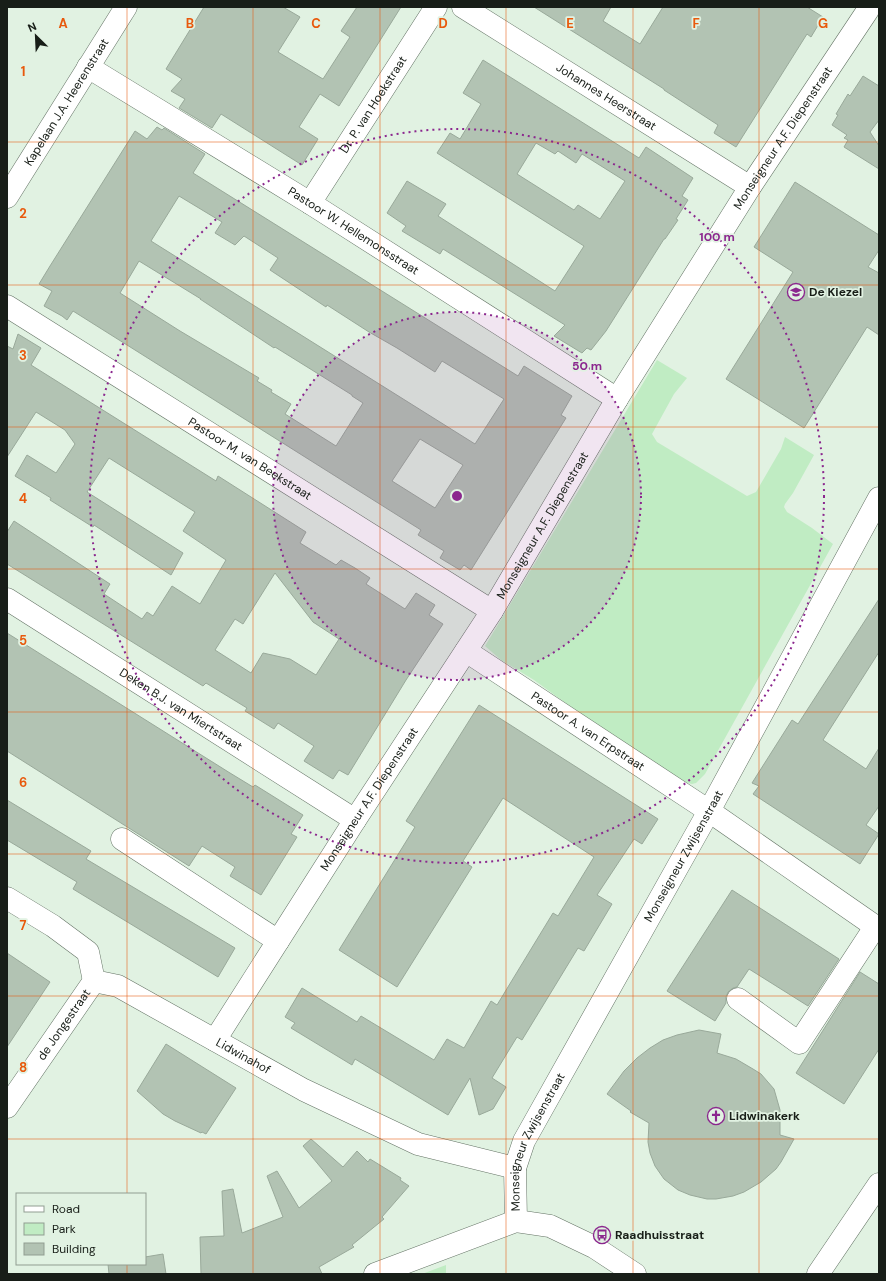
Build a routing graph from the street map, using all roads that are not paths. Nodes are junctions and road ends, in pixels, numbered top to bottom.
1 (126, 7) edge
2 (436, 7) edge
3 (463, 7) edge
4 (870, 11) edge
5 (88, 67) junction
6 (750, 187) junction
7 (7, 197) edge
8 (310, 203) junction
9 (7, 306) edge
10 (617, 399) junction
11 (879, 498) edge
12 (7, 599) edge
13 (492, 612) junction
14 (466, 651) junction
15 (709, 811) junction
16 (355, 820) junction
17 (122, 839) dead end
18 (7, 898) edge
19 (877, 928) edge
20 (278, 940) junction
21 (94, 981) junction
22 (738, 999) dead end
23 (215, 1040) junction
24 (7, 1107) edge
25 (515, 1168) junction
26 (879, 1184) edge
27 (516, 1221) junction
28 (375, 1274) edge
29 (635, 1274) edge
30 (818, 1274) edge

1 - 5 street, Kapelaan J.A. Heerenstraat
2 - 8 street, Dr. P. van Hoekstraat
3 - 6 street, Johannes Heerstraat
4 - 6 street, Monseigneur A.F. Diepenstraat
5 - 7 street, Kapelaan J.A. Heerenstraat
5 - 8 street, Pastoor W. Hellemonsstraat
6 - 10 street, Monseigneur A.F. Diepenstraat
8 - 10 street, Pastoor W. Hellemonsstraat
9 - 13 street, Pastoor M. van Beekstraat
10 - 13 street, Monseigneur A.F. Diepenstraat
11 - 15 street, Monseigneur Zwijsenstraat
12 - 16 street, Deken B.J. van Miertstraat
13 - 14 street, Monseigneur A.F. Diepenstraat
14 - 15 street, Pastoor A. van Erpstraat
14 - 16 street, Monseigneur A.F. Diepenstraat
15 - 19 street, Pastoor A. van Erpstraat
15 - 25 street, Monseigneur Zwijsenstraat
16 - 20 street, Monseigneur A.F. Diepenstraat
17 - 20 street
18 - 21 street
19 - 22 street
20 - 23 street, Monseigneur A.F. Diepenstraat
21 - 23 street, Lidwinahof
21 - 24 street, de Jongestraat
23 - 25 street, Lidwinahof
25 - 27 street, Monseigneur Zwijsenstraat
26 - 30 street
27 - 28 street
27 - 29 street

